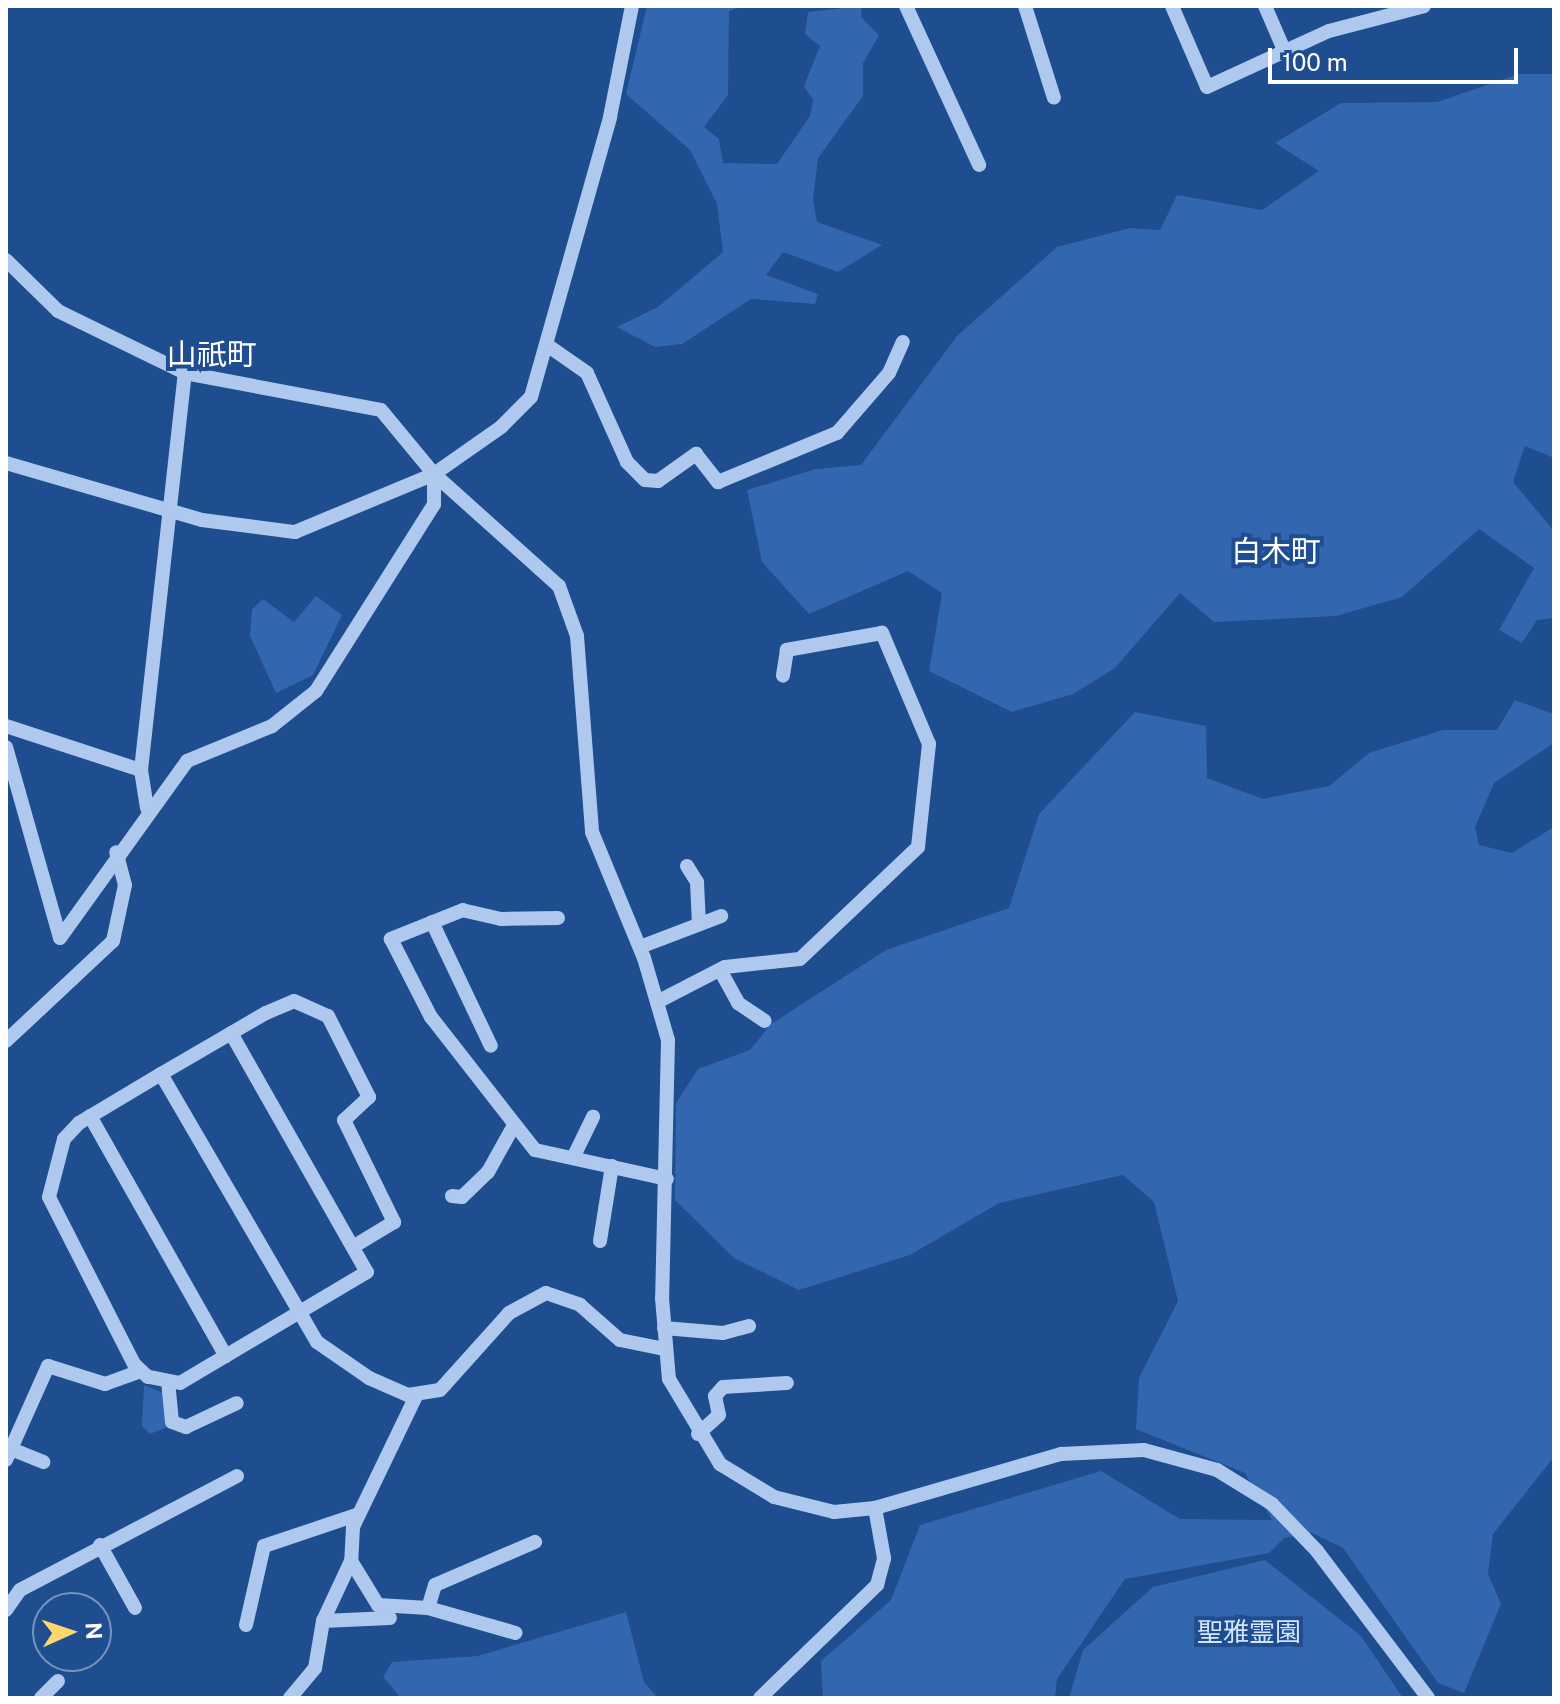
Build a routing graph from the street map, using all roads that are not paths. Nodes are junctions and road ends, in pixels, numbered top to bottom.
1 (632, 6) edge
2 (906, 6) edge
3 (1025, 6) edge
4 (1172, 6) edge
5 (1265, 6) edge
6 (1413, 7) edge
7 (1284, 50) junction
8 (1054, 98) dead end
9 (979, 165) dead end
10 (6, 260) edge
11 (903, 342) dead end
12 (547, 345) junction
13 (185, 373) junction
14 (6, 463) edge
15 (434, 474) junction
16 (165, 507) junction
17 (783, 676) dead end
18 (6, 726) edge
19 (6, 747) edge
20 (141, 770) junction
21 (147, 808) junction
22 (116, 852) junction
23 (687, 866) dead end
24 (721, 916) dead end
25 (558, 918) dead end
26 (432, 922) junction
27 (699, 924) junction
28 (640, 947) junction
29 (720, 970) junction
30 (659, 1001) junction
31 (765, 1021) dead end
32 (231, 1033) junction
33 (6, 1041) edge
34 (491, 1046) dead end
35 (161, 1074) junction
36 (90, 1116) junction
37 (593, 1117) dead end
38 (513, 1127) junction
39 (573, 1158) junction
40 (612, 1166) junction
41 (667, 1179) junction
42 (452, 1196) dead end
43 (600, 1241) dead end
44 (356, 1245) junction
45 (297, 1312) junction
46 (749, 1326) dead end
47 (664, 1328) junction
48 (665, 1349) junction
49 (226, 1356) junction
50 (140, 1371) junction
51 (168, 1381) junction
52 (787, 1383) dead end
53 (416, 1396) junction
54 (237, 1403) dead end
55 (698, 1434) junction
56 (8, 1454) edge
57 (44, 1462) dead end
58 (237, 1476) dead end
59 (875, 1508) junction
60 (359, 1514) junction
61 (535, 1542) dead end
62 (100, 1545) junction
63 (351, 1561) junction
64 (135, 1608) dead end
65 (428, 1608) junction
66 (6, 1610) edge
67 (390, 1618) dead end
68 (323, 1621) junction
69 (246, 1625) dead end
70 (516, 1633) dead end
71 (58, 1681) dead end
72 (41, 1698) edge
73 (290, 1698) edge
74 (760, 1698) edge
75 (1428, 1698) edge

1 - 12 street
2 - 9 street
3 - 8 street
4 - 7 street
5 - 7 street
6 - 7 street
10 - 13 street
11 - 12 street
12 - 15 street
13 - 15 street
13 - 16 street
14 - 16 street
15 - 16 street
15 - 21 street
15 - 28 street
16 - 20 street
17 - 29 street
18 - 20 street
19 - 22 street
20 - 21 street
21 - 22 street
22 - 33 street
23 - 27 street
24 - 27 street
25 - 26 street
26 - 34 street
26 - 38 street
27 - 28 street
28 - 30 street
29 - 30 street
29 - 31 street
30 - 41 street
32 - 35 street
32 - 44 street
32 - 44 street
35 - 36 street
35 - 45 street
36 - 49 street
36 - 50 street
37 - 39 street
38 - 39 street
38 - 42 street
39 - 40 street
40 - 41 street
40 - 43 street
41 - 47 street
44 - 45 street
45 - 49 street
45 - 53 street
46 - 47 street
47 - 48 street
48 - 53 street
48 - 55 street
49 - 51 street
50 - 51 street
50 - 56 street
51 - 54 street
52 - 55 street
53 - 60 street
55 - 59 street
56 - 57 street
58 - 62 street
59 - 74 street
59 - 75 street
60 - 63 street
60 - 69 street
61 - 65 street
62 - 64 street
62 - 66 street
63 - 65 street
63 - 68 street
65 - 70 street
67 - 68 street
68 - 73 street
71 - 72 street

